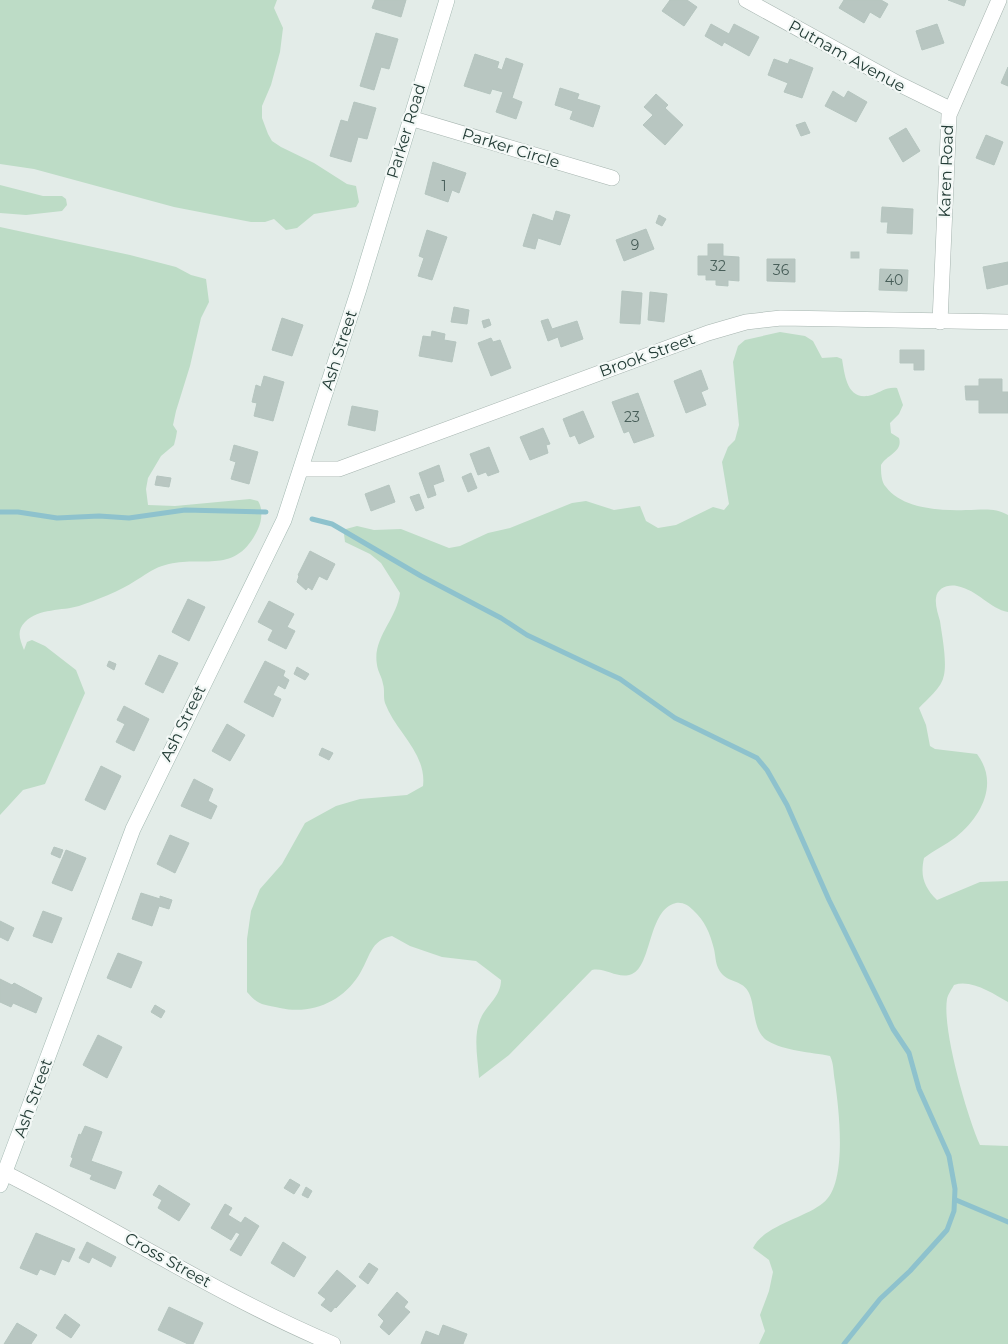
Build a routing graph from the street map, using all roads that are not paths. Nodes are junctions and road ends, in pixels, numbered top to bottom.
1 (448, 0) edge
2 (746, 0) edge
3 (999, 0) edge
4 (950, 109) junction
5 (410, 118) junction
6 (612, 178) dead end
7 (367, 262) joint
8 (940, 322) junction
9 (1008, 322) edge
10 (301, 469) junction
11 (3, 1179) edge
12 (333, 1344) edge

1 - 5 street, Parker Road
2 - 4 street, Putnam Avenue
3 - 4 street, Karen Road
4 - 8 street, Karen Road
5 - 6 street, Parker Circle
5 - 7 street, Parker Road
7 - 10 street, Ash Street
8 - 9 street, Brook Street
8 - 10 street, Brook Street
10 - 11 street, Ash Street
11 - 12 street, Cross Street

